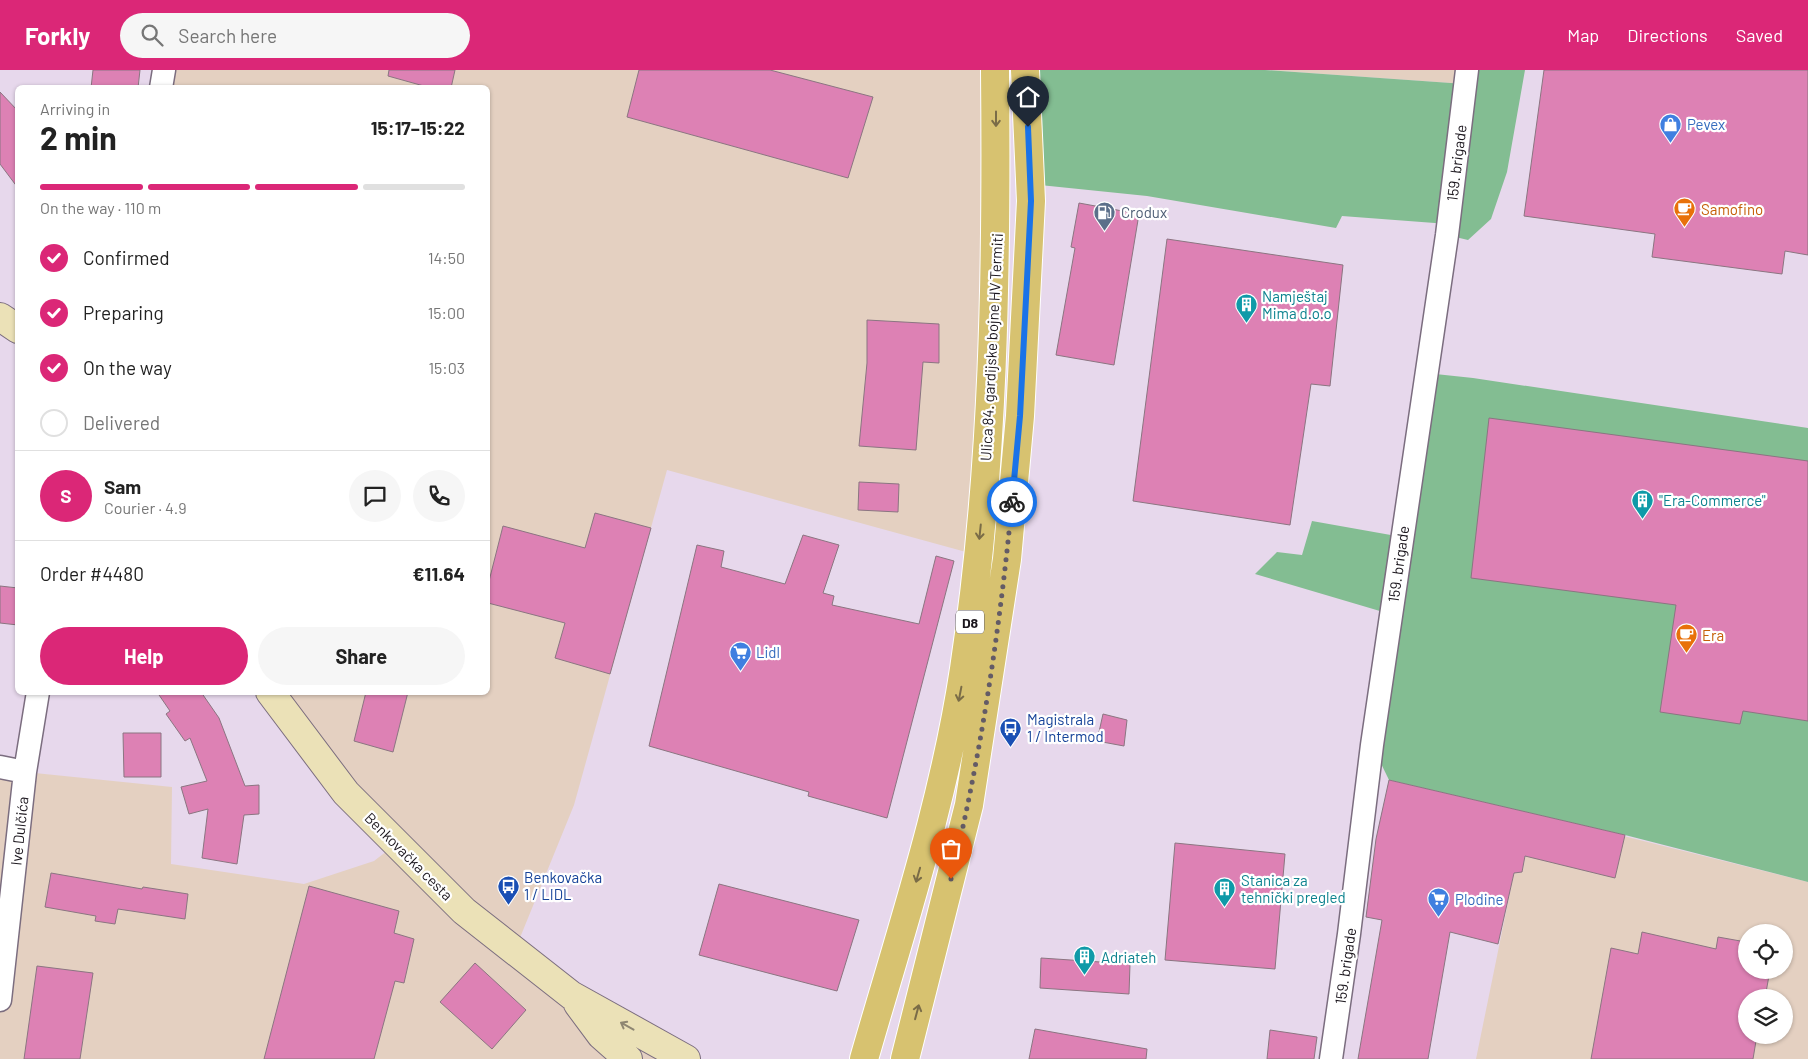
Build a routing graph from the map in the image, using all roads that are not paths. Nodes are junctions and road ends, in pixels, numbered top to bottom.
1 (164, 70) edge
2 (995, 70) edge
3 (1025, 70) edge
4 (1467, 70) edge
5 (162, 85) edge
6 (0, 317) edge
7 (15, 326) edge
8 (38, 695) edge
9 (272, 695) edge
10 (0, 767) edge
11 (25, 772) junction
12 (571, 995) junction
13 (0, 1000) edge
14 (861, 1053) edge
15 (628, 1059) edge
16 (686, 1059) edge
17 (905, 1059) edge
18 (1331, 1059) edge

1 - 5 street
2 -> 14 main road, Ulica 84. gardijske bojne HV Termiti / D8
17 -> 3 main road, Ulica 84. gardijske bojne HV Termiti / D8
4 - 18 street, 159. brigade
6 - 7 main road
8 - 11 street, Ive Dulčića
9 - 12 main road, Benkovačka cesta
10 - 11 street
11 - 13 street, Ive Dulčića
12 - 15 main road, Benkovačka cesta
16 -> 12 main road, Benkovačka cesta

